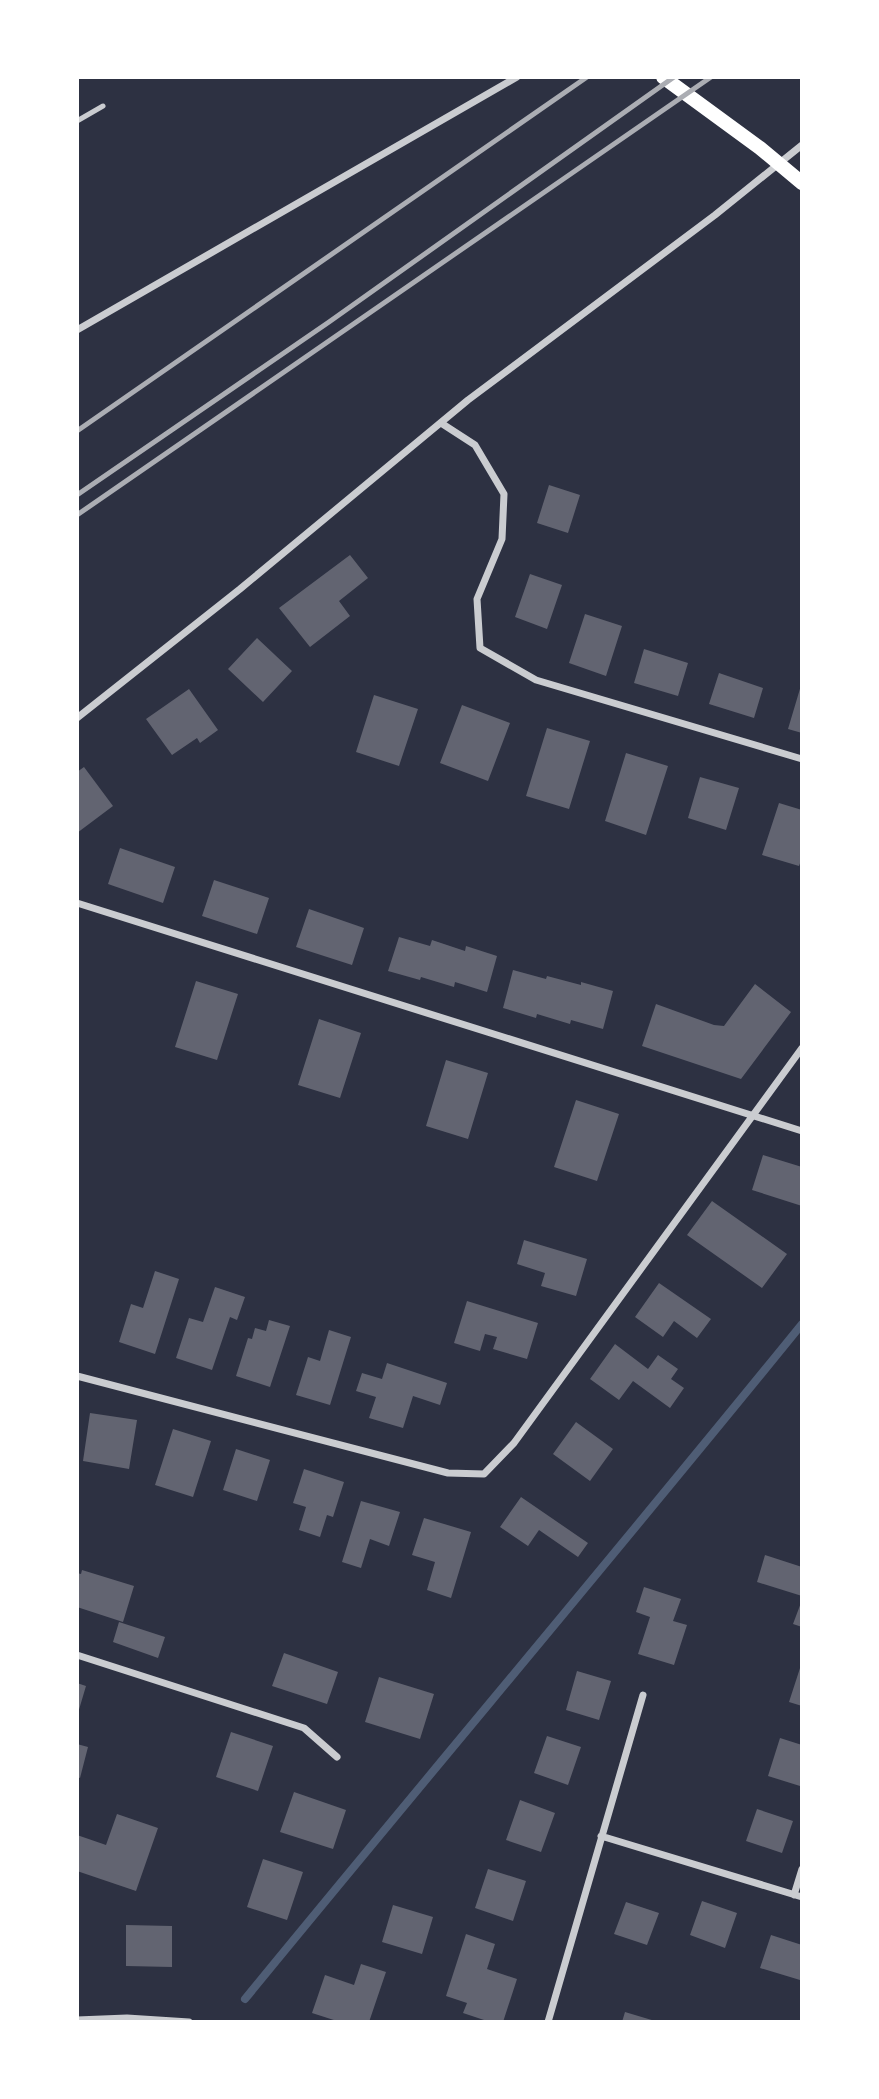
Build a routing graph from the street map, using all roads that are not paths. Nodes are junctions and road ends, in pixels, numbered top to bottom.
1 (517, 77) edge
2 (663, 77) edge
3 (103, 106) dead end
4 (77, 121) edge
5 (802, 145) edge
6 (802, 183) edge
7 (77, 330) edge
8 (441, 423) junction
9 (77, 718) edge
10 (802, 759) edge
11 (77, 903) edge
12 (802, 1048) edge
13 (753, 1115) junction
14 (802, 1131) edge
15 (77, 1376) edge
16 (77, 1655) edge
17 (643, 1695) dead end
18 (337, 1757) dead end
19 (601, 1836) junction
20 (802, 1869) edge
21 (798, 1896) edge
22 (77, 2020) edge
23 (189, 2022) edge
24 (548, 2022) edge

1 - 7 street
2 - 6 main road
3 - 4 lane
5 - 8 street
8 - 9 street
8 - 10 street
11 - 13 street
12 - 13 street
13 - 14 street
13 - 15 street
16 - 18 street
17 - 19 street
19 - 21 street
19 - 24 street
20 - 21 street
22 - 23 street

